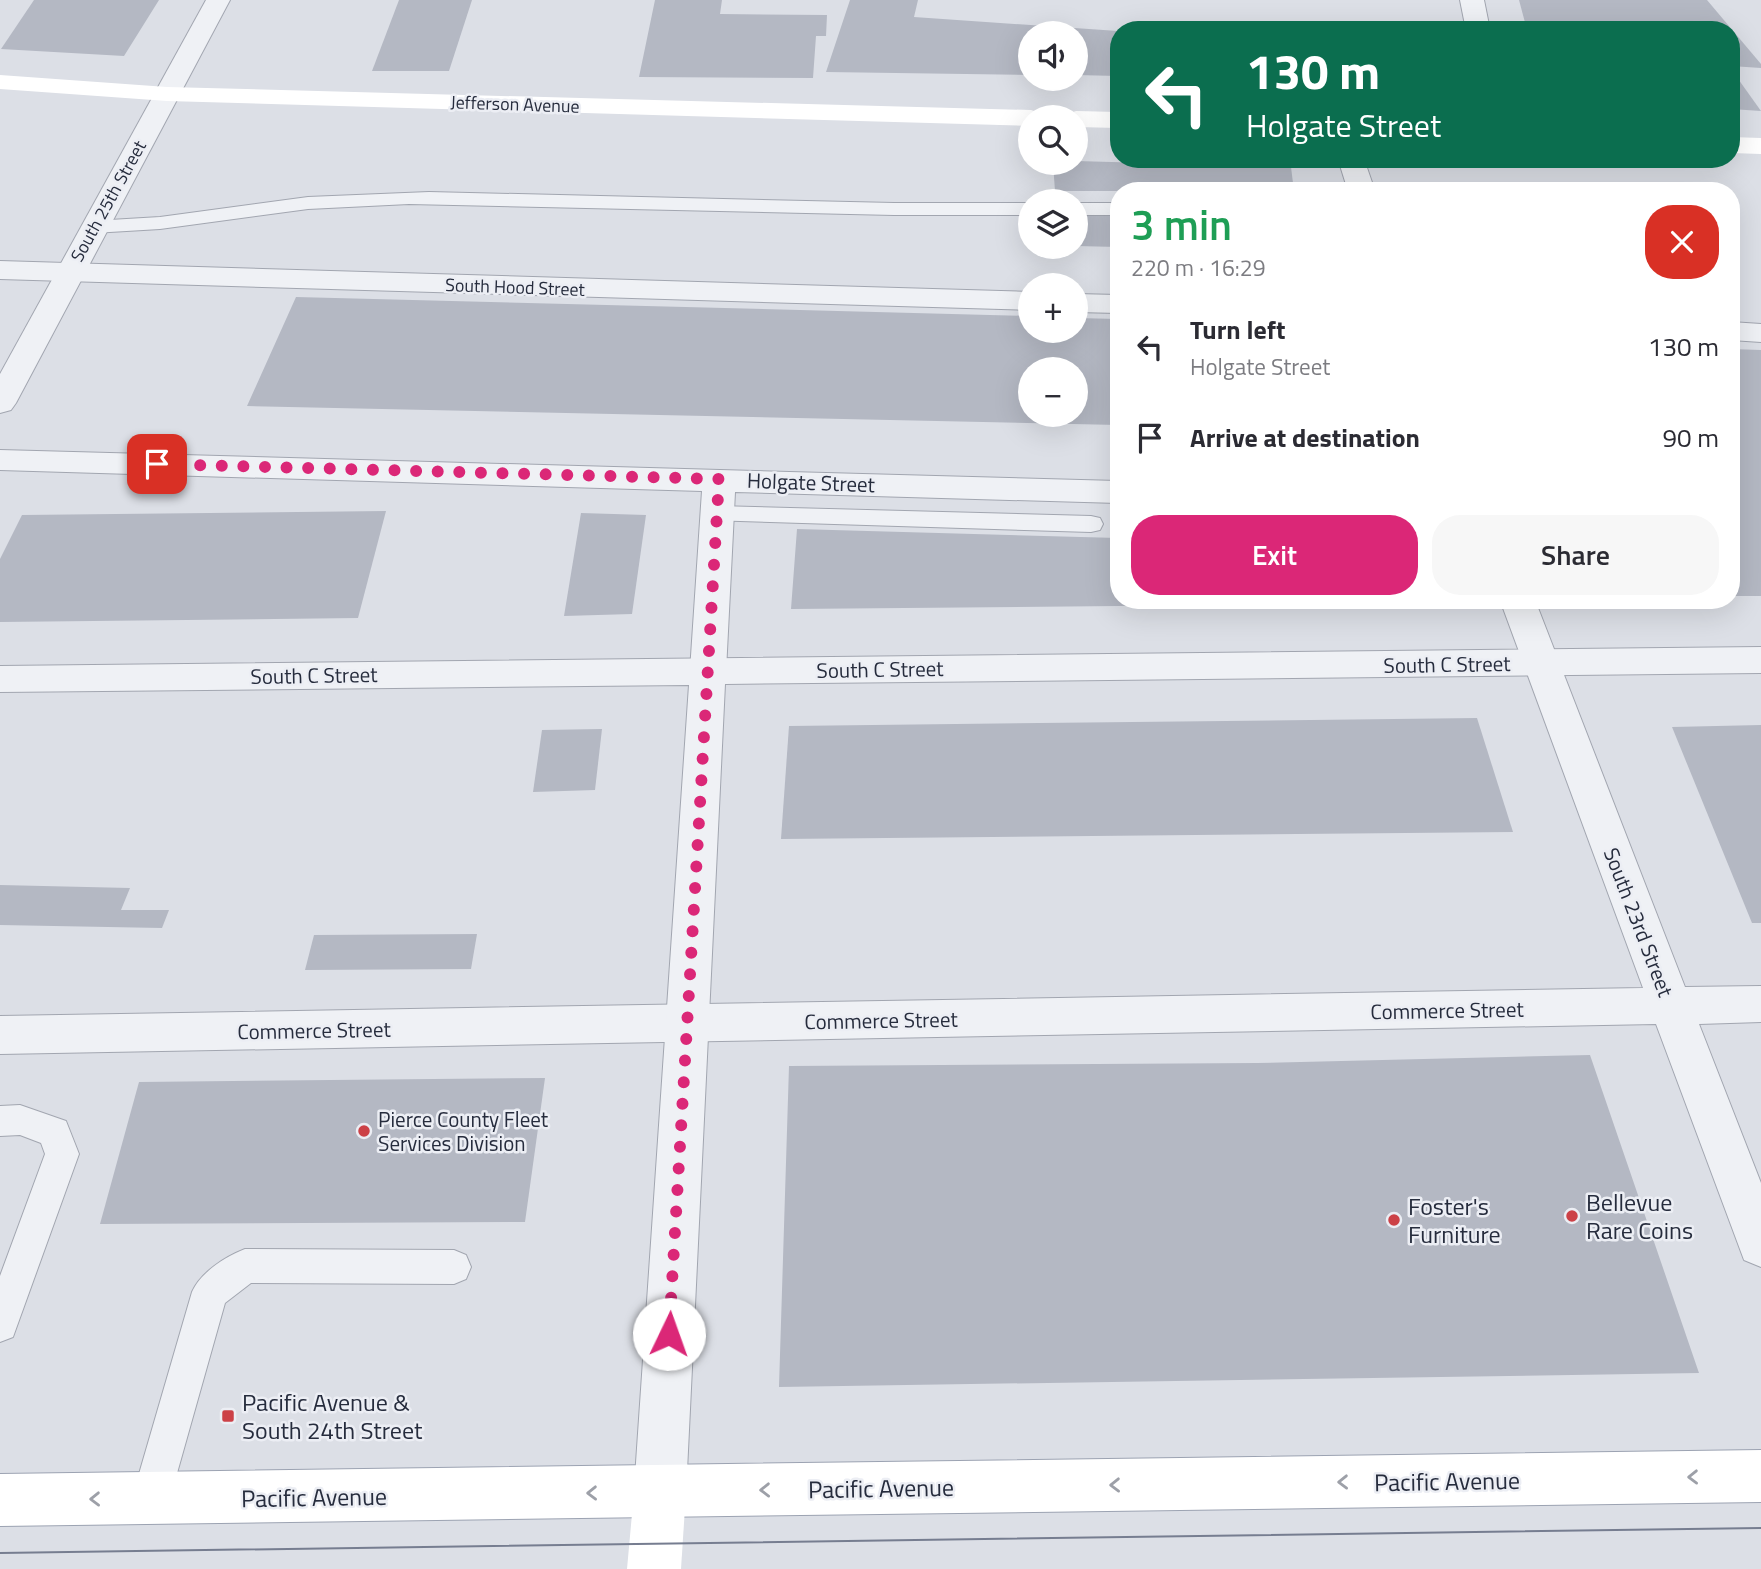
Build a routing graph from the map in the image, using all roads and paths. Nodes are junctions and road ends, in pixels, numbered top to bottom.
1 (218, 0) edge
2 (1472, 0) edge
3 (1476, 21) edge
4 (0, 82) edge
5 (167, 94) junction
6 (1018, 118) edge
7 (1088, 119) edge
8 (1110, 120) edge
9 (1740, 145) edge
10 (1761, 146) edge
11 (1018, 209) edge
12 (1088, 209) edge
13 (1110, 209) edge
14 (93, 228) junction
15 (0, 270) edge
16 (68, 274) junction
17 (1018, 302) edge
18 (1088, 303) edge
19 (1110, 304) edge
20 (1740, 332) edge
21 (1761, 333) edge
22 (0, 403) edge
23 (0, 460) edge
24 (719, 479) junction
25 (1110, 492) edge
26 (717, 514) junction
27 (1091, 524) dead end
28 (1520, 609) edge
29 (1761, 660) edge
30 (1541, 663) junction
31 (708, 671) junction
32 (0, 679) edge
33 (1761, 1004) edge
34 (1671, 1006) junction
35 (688, 1023) junction
36 (0, 1035) edge
37 (0, 1121) edge
38 (1761, 1244) edge
39 (454, 1267) dead end
40 (0, 1324) edge
41 (1761, 1476) edge
42 (660, 1492) junction
43 (151, 1499) junction
44 (0, 1500) edge
45 (654, 1569) edge

1 - 5 street, South 25th Street
2 - 3 street
4 - 5 main road, Jefferson Avenue
5 - 6 main road, Jefferson Avenue
5 - 14 street, South 25th Street
7 - 8 main road
9 - 10 main road
11 - 14 lane
12 - 13 lane
14 - 16 street, South 25th Street
15 - 16 street, South Hood Street
16 - 17 street, South Hood Street
16 - 22 street, South 25th Street
18 - 19 street
20 - 21 street
23 - 24 street, Holgate Street
24 - 25 street, Holgate Street
24 - 26 street
26 - 27 lane
26 - 31 street
28 - 30 street, South 23rd Street
29 - 30 street, South C Street
30 - 31 street, South C Street
30 - 34 street, South 23rd Street
31 - 32 street, South C Street
31 - 35 street
33 - 34 street, Commerce Street
34 - 35 street, Commerce Street
34 - 38 street, South 23rd Street
35 - 36 street, Commerce Street
35 - 42 street
37 - 40 lane
39 - 43 lane
41 -> 42 main road, Pacific Avenue
42 -> 43 main road, Pacific Avenue
42 - 45 main road
43 -> 44 main road, Pacific Avenue

